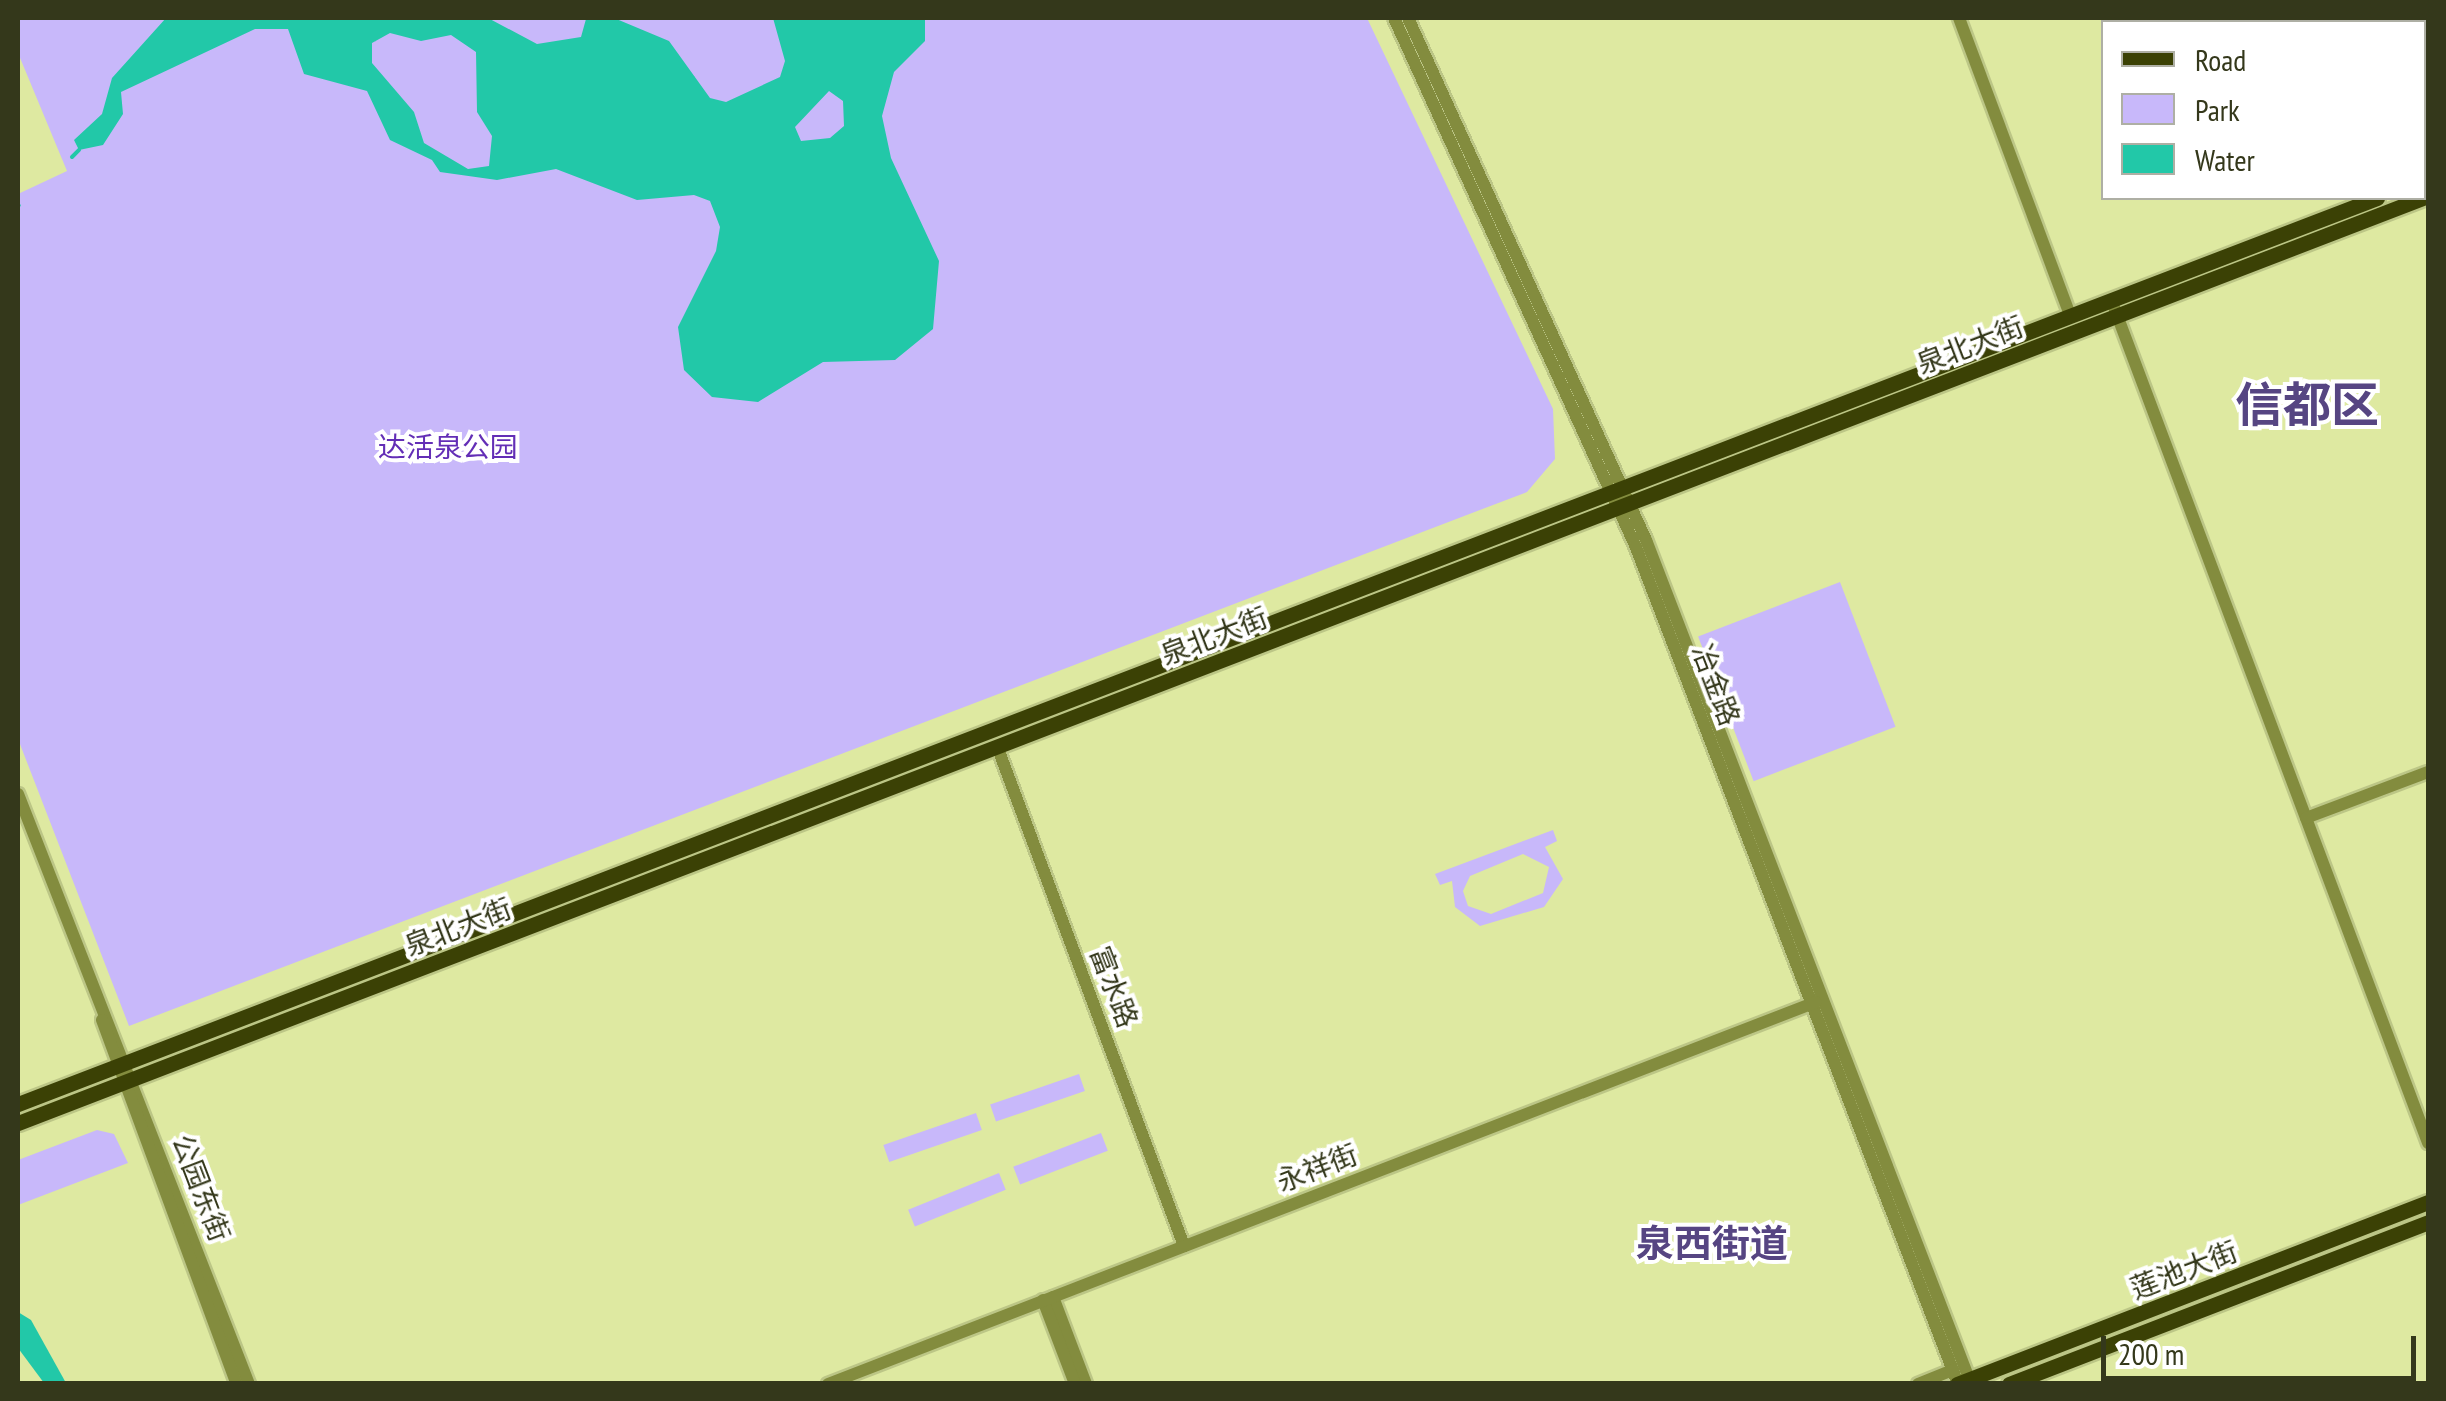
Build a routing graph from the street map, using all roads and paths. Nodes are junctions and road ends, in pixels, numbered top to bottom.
1 (1394, 18) edge
2 (1408, 18) edge
3 (1959, 18) edge
4 (2372, 200) edge
5 (2418, 200) edge
6 (2111, 300) junction
7 (2070, 315) junction
8 (2118, 316) junction
9 (1620, 497) junction
10 (996, 746) junction
11 (2428, 772) edge
12 (18, 794) edge
13 (2306, 818) junction
14 (1818, 1001) junction
15 (124, 1073) junction
16 (18, 1104) edge
17 (18, 1123) edge
18 (2428, 1143) edge
19 (2428, 1202) edge
20 (2428, 1222) edge
21 (1184, 1246) junction
22 (1048, 1299) junction
23 (1961, 1380) edge
24 (237, 1384) edge
25 (249, 1384) edge
26 (828, 1384) edge
27 (1075, 1384) edge
28 (1086, 1384) edge
29 (1918, 1384) edge
30 (2010, 1384) edge

1 - 9 street, 冶金路
2 - 9 street, 冶金路
3 - 7 street
4 - 6 main road, 泉北大街
5 - 8 main road, 泉北大街
6 - 7 main road, 泉北大街
6 - 8 street
7 - 9 main road, 泉北大街
8 - 9 main road, 泉北大街
8 - 13 street
9 - 10 main road, 泉北大街
9 - 14 street, 冶金路
9 - 15 main road, 泉北大街
10 - 15 main road, 泉北大街
10 - 21 street, 富水路
11 - 13 street
12 - 15 street, 公园东街
13 - 18 street
14 - 21 street, 永祥街
14 - 23 street, 冶金路
15 - 16 main road, 泉北大街
15 - 17 main road, 泉北大街
15 - 24 street, 公园东街
15 - 25 street, 公园东街
19 - 23 main road, 莲池大街
20 - 30 main road, 莲池大街
21 - 22 street, 永祥街
22 - 26 street, 永祥街
22 - 27 street
22 - 28 street
23 - 29 street

